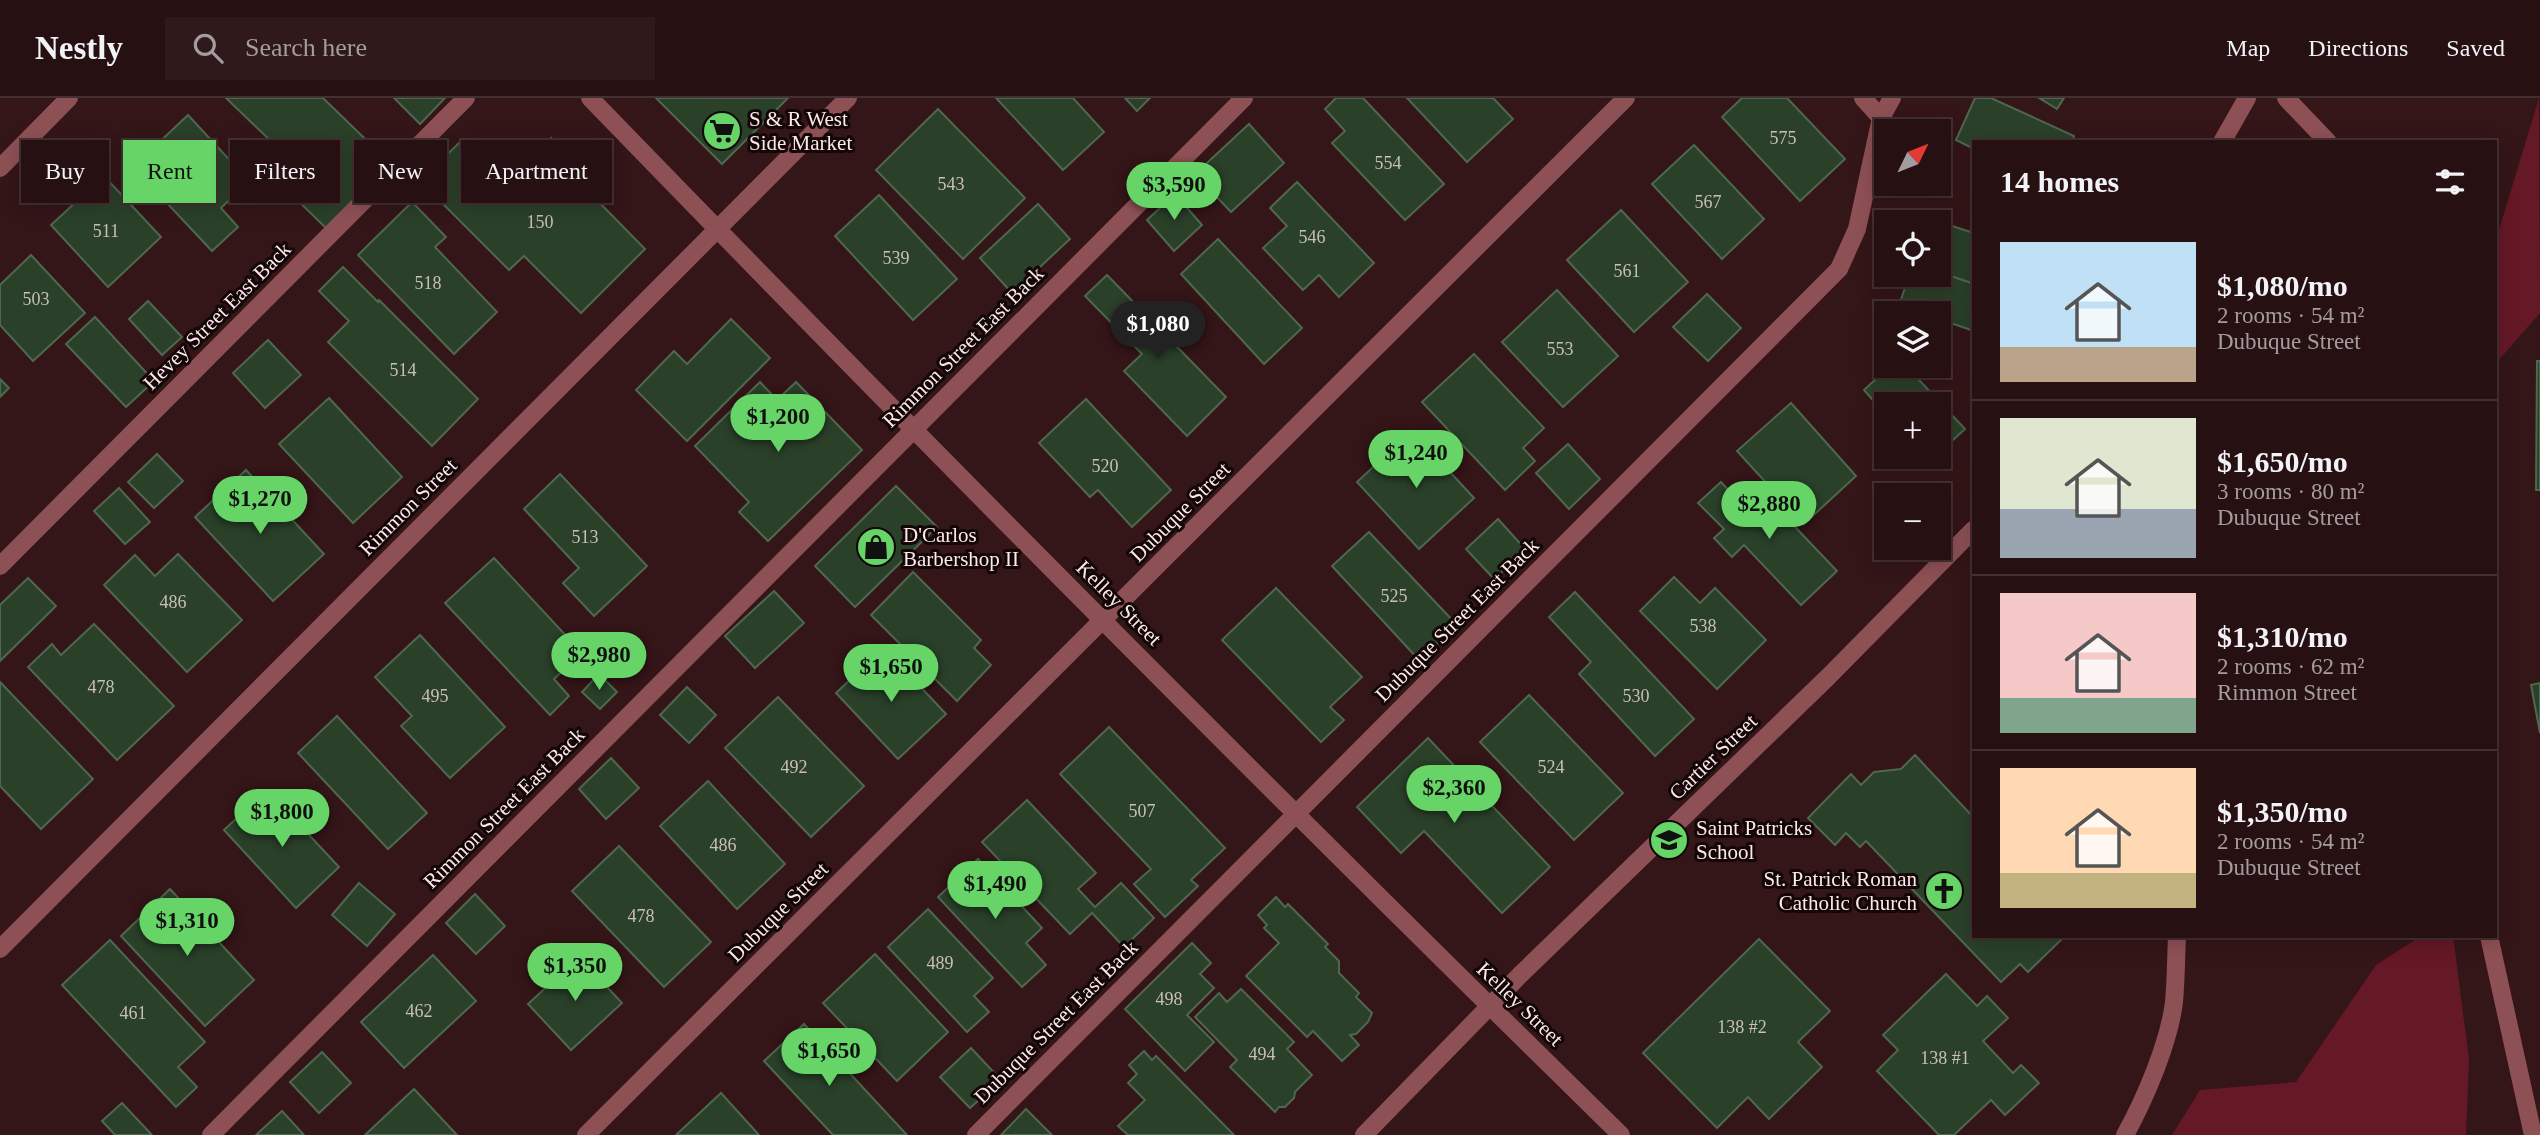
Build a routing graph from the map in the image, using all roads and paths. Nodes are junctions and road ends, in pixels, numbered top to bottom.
1 (69, 98) edge
2 (466, 98) edge
3 (590, 98) edge
4 (848, 98) edge
5 (1244, 98) edge
6 (1626, 98) edge
7 (1863, 98) edge
8 (1892, 98) edge
9 (2247, 98) edge
10 (2286, 98) edge
11 (1881, 118) junction
12 (2223, 140) edge
13 (2326, 140) edge
14 (0, 168) edge
15 (718, 228) junction
16 (914, 428) junction
17 (1972, 531) edge
18 (0, 566) edge
19 (1104, 621) junction
20 (1295, 813) junction
21 (2177, 938) edge
22 (2488, 938) edge
23 (0, 949) edge
24 (1489, 1007) junction
25 (211, 1135) edge
26 (586, 1135) edge
27 (976, 1135) edge
28 (1364, 1135) edge
29 (1621, 1135) edge
30 (2125, 1135) edge
31 (2533, 1135) edge

1 - 14 street
2 - 18 street, Hevey Street East Back
3 - 15 street, Kelley Street
4 - 15 street, Rimmon Street
5 - 16 street, Rimmon Street East Back
6 - 19 street, Dubuque Street
7 - 11 street
8 - 11 street, Dubuque Street East Back
9 - 12 street
10 - 13 street
11 - 20 street, Dubuque Street East Back
15 - 16 street, Kelley Street
15 - 23 street, Rimmon Street
16 - 19 street, Kelley Street
16 - 25 street, Rimmon Street East Back
17 - 24 street, Cartier Street
19 - 20 street, Kelley Street
19 - 26 street, Dubuque Street
20 - 24 street, Kelley Street
20 - 27 street, Dubuque Street East Back
21 - 30 street
22 - 31 street
24 - 28 street, Cartier Street
24 - 29 street, Kelley Street

